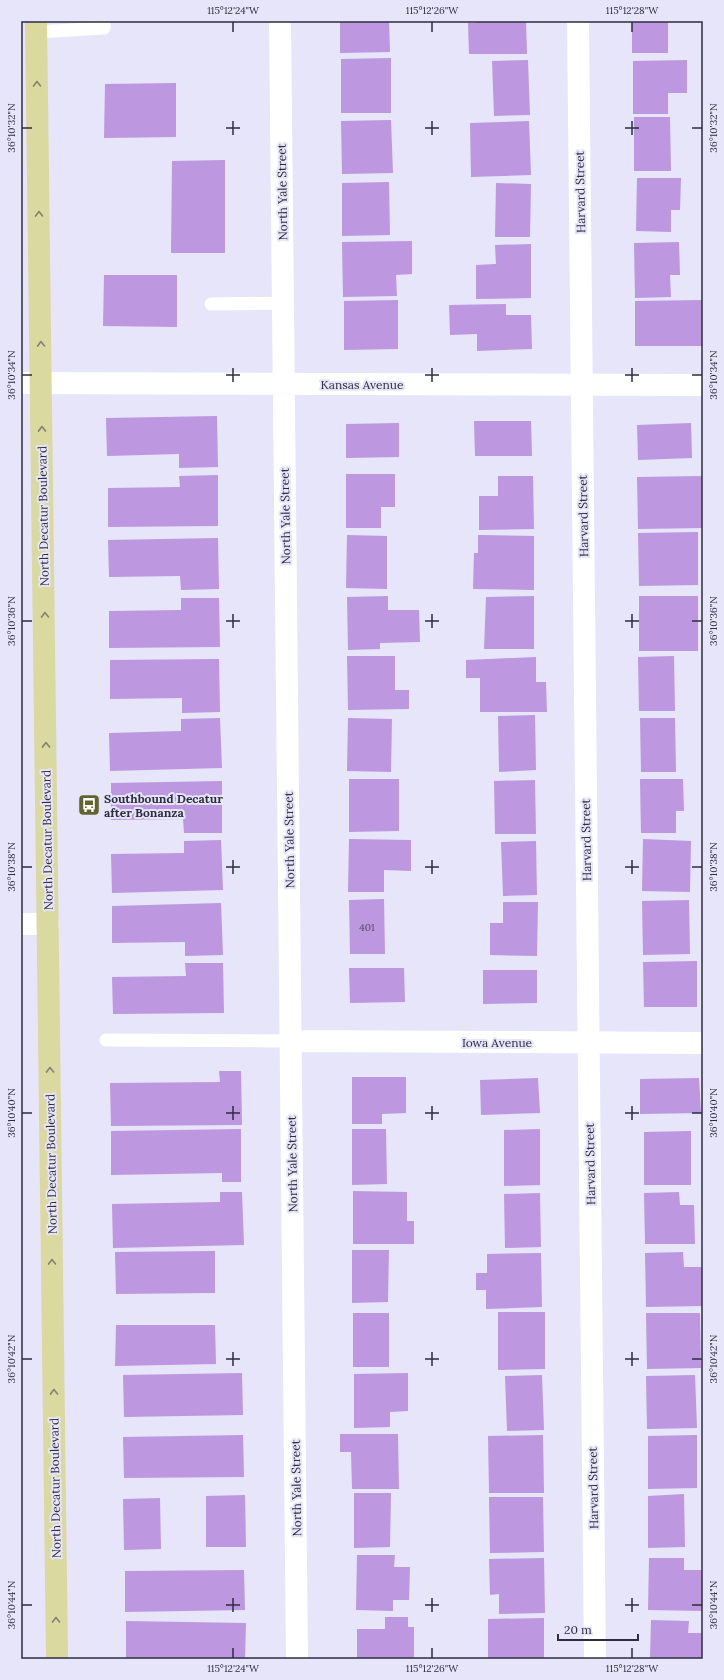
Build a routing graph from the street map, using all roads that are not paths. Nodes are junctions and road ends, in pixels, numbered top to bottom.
1 (104, 21) edge
2 (280, 21) edge
3 (578, 21) edge
4 (36, 26) edge
5 (283, 303) junction
6 (211, 304) dead end
7 (31, 383) edge
8 (284, 383) junction
9 (582, 385) junction
10 (703, 385) edge
11 (21, 924) edge
12 (48, 924) junction
13 (106, 1040) dead end
14 (291, 1041) junction
15 (588, 1042) junction
16 (703, 1043) edge
17 (57, 1659) edge
18 (297, 1659) edge
19 (595, 1659) edge

1 - 4 lane
2 - 5 street, North Yale Street
3 - 9 street, Harvard Street
7 -> 4 main road, North Decatur Boulevard
5 - 6 lane
5 - 8 street, North Yale Street
7 - 8 street, Kansas Avenue
12 -> 7 main road, North Decatur Boulevard
8 - 9 street, Kansas Avenue
8 - 14 street, North Yale Street
9 - 10 street, Kansas Avenue
9 - 15 street, Harvard Street
11 - 12 street
17 -> 12 main road, North Decatur Boulevard
13 - 14 lane
14 - 15 street, Iowa Avenue
14 - 18 street, North Yale Street
15 - 16 street, Iowa Avenue
15 - 19 street, Harvard Street

